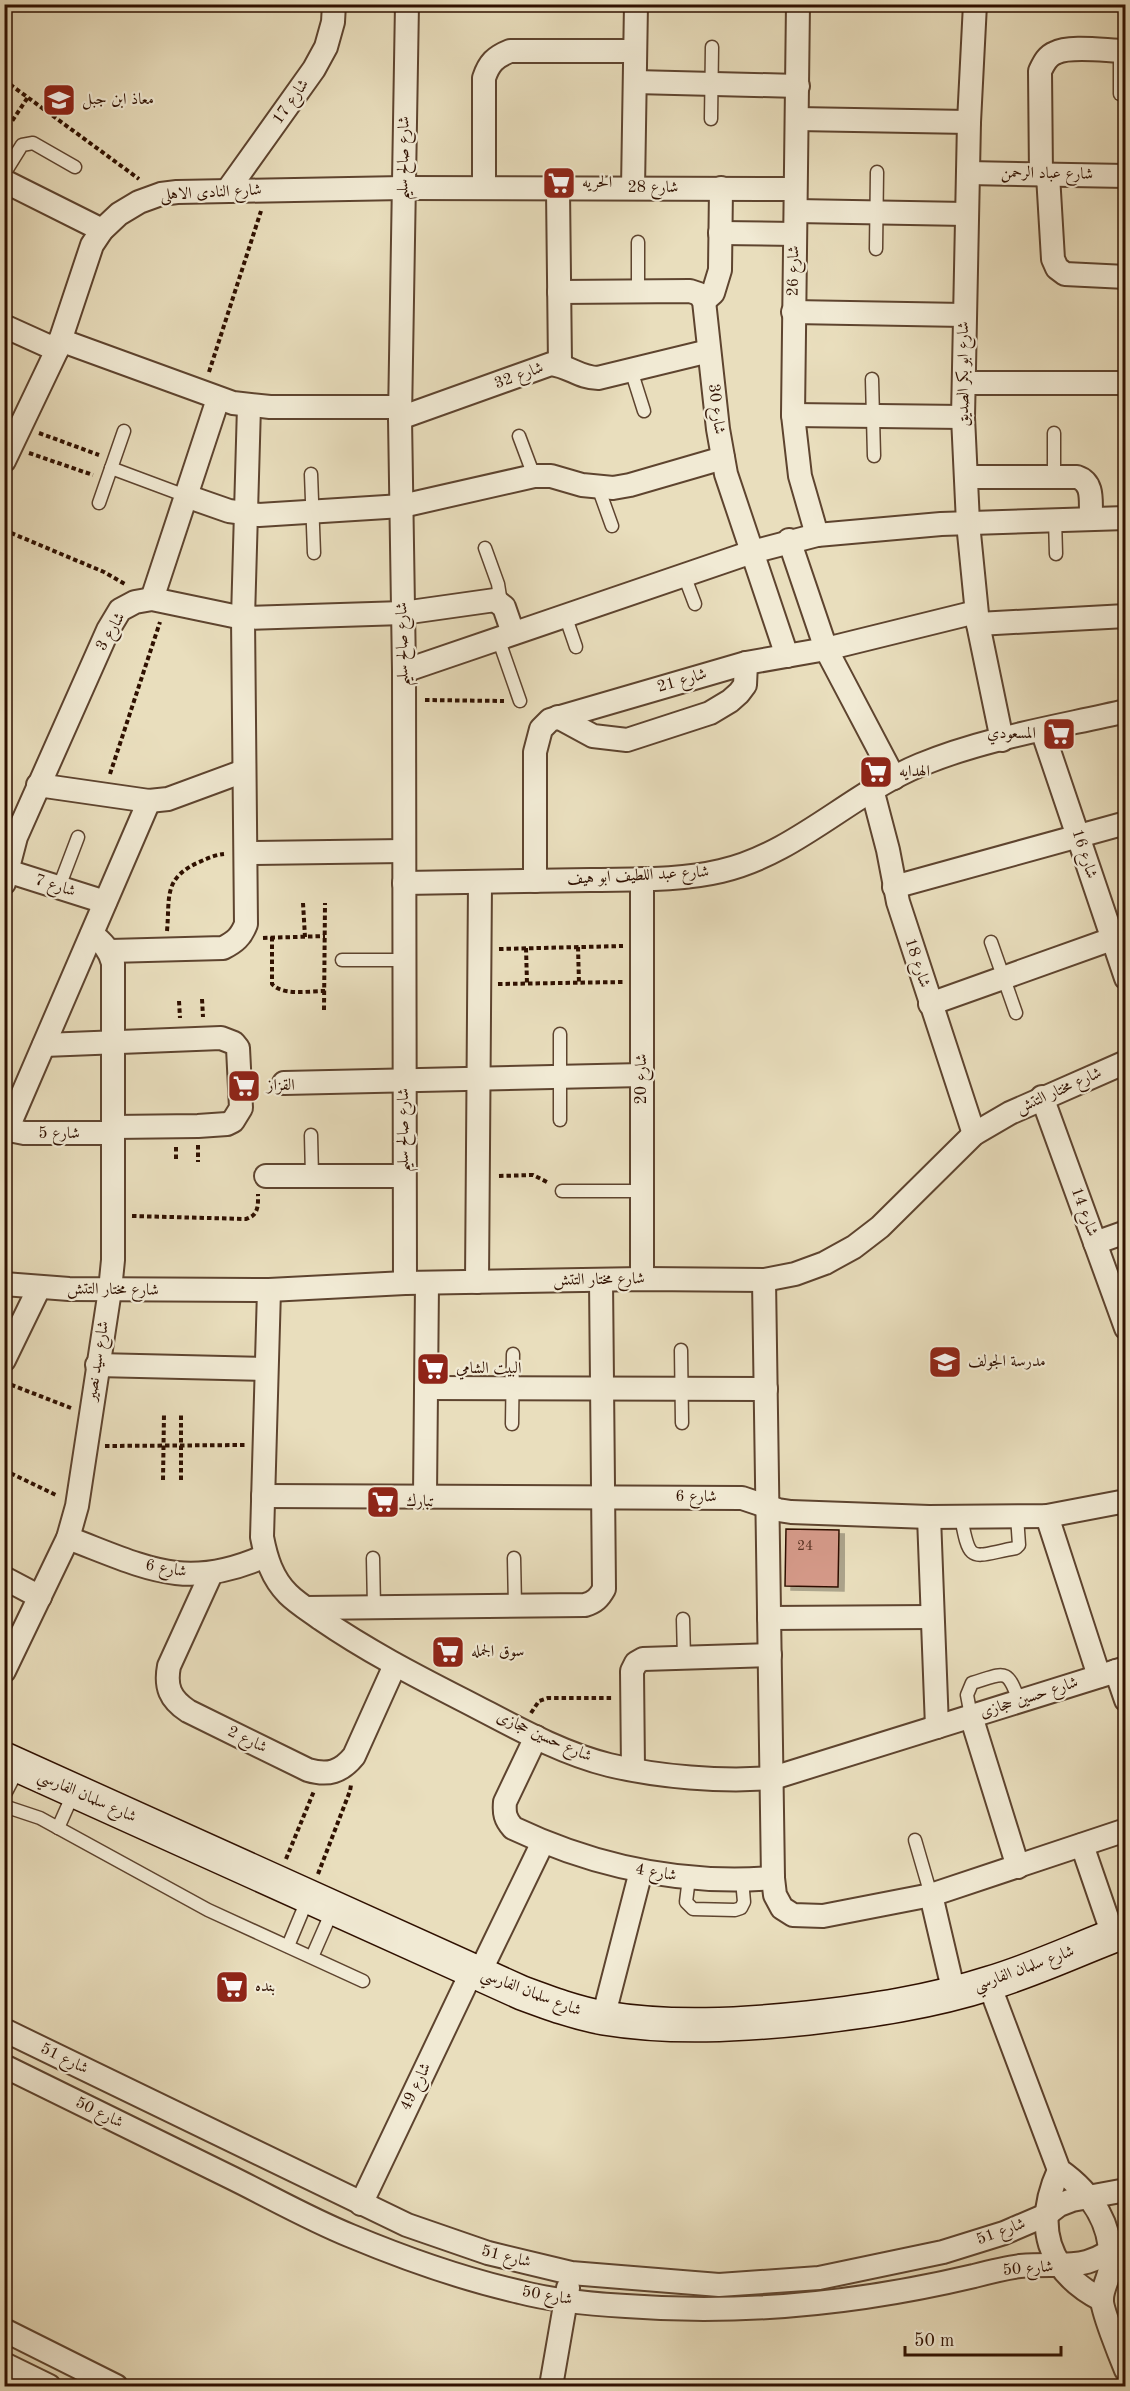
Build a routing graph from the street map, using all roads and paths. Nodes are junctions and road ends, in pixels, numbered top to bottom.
1 (334, 4) edge
2 (407, 4) edge
3 (636, 4) edge
4 (798, 4) edge
5 (975, 4) edge
6 (711, 47) dead end
7 (635, 51) junction
8 (1123, 51) edge
9 (4, 80) edge
10 (635, 82) junction
11 (711, 84) junction
12 (798, 86) junction
13 (1120, 94) dead end
14 (28, 97) junction
15 (711, 119) dead end
16 (797, 119) junction
17 (969, 122) junction
18 (4, 133) edge
19 (75, 167) dead end
20 (877, 172) dead end
21 (968, 173) junction
22 (4, 174) edge
23 (1044, 175) junction
24 (1125, 176) edge
25 (4, 181) edge
26 (403, 188) junction
27 (484, 188) junction
28 (633, 188) junction
29 (722, 188) junction
30 (268, 190) junction
31 (558, 190) junction
32 (227, 191) junction
33 (160, 194) junction
34 (795, 200) junction
35 (876, 212) junction
36 (966, 214) junction
37 (102, 230) junction
38 (720, 233) junction
39 (795, 234) junction
40 (638, 242) dead end
41 (876, 249) dead end
42 (1125, 277) edge
43 (638, 291) junction
44 (559, 292) junction
45 (704, 302) junction
46 (793, 312) junction
47 (964, 315) junction
48 (4, 326) edge
49 (58, 345) junction
50 (708, 351) junction
51 (560, 365) junction
52 (631, 370) junction
53 (872, 379) dead end
54 (964, 383) junction
55 (1125, 383) edge
56 (210, 396) junction
57 (249, 406) junction
58 (644, 411) dead end
59 (400, 413) junction
60 (793, 415) junction
61 (873, 416) junction
62 (963, 417) junction
63 (21, 426) junction
64 (124, 431) dead end
65 (1054, 433) dead end
66 (519, 436) dead end
67 (8, 454) edge
68 (874, 456) dead end
69 (723, 458) junction
70 (110, 469) junction
71 (311, 474) dead end
72 (534, 476) junction
73 (966, 477) junction
74 (1054, 477) junction
75 (598, 487) junction
76 (186, 496) junction
77 (99, 503) dead end
78 (402, 506) junction
79 (313, 512) junction
80 (244, 515) junction
81 (1125, 518) edge
82 (1055, 519) junction
83 (1091, 519) junction
84 (968, 523) junction
85 (612, 525) dead end
86 (4, 530) edge
87 (817, 535) junction
88 (789, 540) junction
89 (485, 548) dead end
90 (752, 552) junction
91 (314, 553) dead end
92 (1056, 554) dead end
93 (684, 575) junction
94 (159, 600) junction
95 (501, 603) junction
96 (695, 604) dead end
97 (403, 613) junction
98 (565, 615) junction
99 (1125, 616) edge
100 (243, 618) junction
101 (977, 618) junction
102 (505, 636) junction
103 (576, 647) dead end
104 (826, 649) junction
105 (787, 656) junction
106 (746, 663) junction
107 (404, 671) junction
108 (404, 700) junction
109 (520, 701) joint
110 (1125, 711) edge
111 (558, 717) junction
112 (1042, 730) junction
113 (1002, 740) junction
114 (244, 771) junction
115 (894, 778) junction
116 (38, 785) junction
117 (872, 789) junction
118 (103, 795) junction
119 (149, 801) junction
120 (1125, 824) edge
121 (1078, 836) junction
122 (78, 837) dead end
123 (404, 851) junction
124 (246, 853) junction
125 (5, 875) edge
126 (642, 879) junction
127 (535, 881) junction
128 (480, 882) junction
129 (405, 883) junction
130 (60, 887) junction
131 (894, 887) junction
132 (105, 902) junction
133 (303, 903) dead end
134 (1116, 931) edge
135 (92, 934) junction
136 (242, 935) junction
137 (325, 936) dead end
138 (272, 937) junction
139 (306, 937) junction
140 (991, 942) dead end
141 (642, 945) junction
142 (578, 947) junction
143 (526, 948) junction
144 (480, 949) junction
145 (166, 950) junction
146 (110, 951) junction
147 (342, 960) dead end
148 (404, 960) junction
149 (1004, 978) junction
150 (1125, 978) edge
151 (642, 981) junction
152 (579, 982) junction
153 (480, 984) junction
154 (527, 984) junction
155 (324, 991) dead end
156 (930, 1004) junction
157 (1016, 1013) dead end
158 (560, 1034) dead end
159 (113, 1042) junction
160 (44, 1045) junction
161 (1125, 1062) edge
162 (642, 1075) junction
163 (560, 1076) junction
164 (478, 1078) junction
165 (404, 1080) junction
166 (284, 1083) dead end
167 (1042, 1097) junction
168 (560, 1120) dead end
169 (6, 1130) edge
170 (113, 1130) junction
171 (974, 1134) junction
172 (311, 1135) dead end
173 (266, 1176) joint
174 (312, 1176) junction
175 (403, 1176) junction
176 (477, 1176) junction
177 (562, 1191) joint
178 (642, 1191) junction
179 (113, 1215) junction
180 (1125, 1232) edge
181 (1095, 1243) junction
182 (642, 1279) junction
183 (601, 1280) junction
184 (764, 1280) junction
185 (477, 1282) junction
186 (416, 1283) junction
187 (4, 1284) edge
188 (39, 1288) junction
189 (110, 1290) junction
190 (269, 1290) junction
191 (1125, 1328) edge
192 (681, 1350) dead end
193 (513, 1354) dead end
194 (4, 1360) edge
195 (97, 1365) junction
196 (266, 1369) junction
197 (4, 1382) edge
198 (426, 1388) junction
199 (513, 1388) junction
200 (602, 1388) junction
201 (681, 1389) junction
202 (765, 1389) junction
203 (182, 1413) dead end
204 (164, 1414) dead end
205 (90, 1415) junction
206 (682, 1423) dead end
207 (512, 1424) dead end
208 (264, 1444) junction
209 (164, 1445) junction
210 (181, 1445) junction
211 (86, 1446) junction
212 (4, 1470) edge
213 (163, 1480) dead end
214 (181, 1480) dead end
215 (263, 1496) junction
216 (425, 1496) junction
217 (603, 1496) junction
218 (1125, 1501) edge
219 (77, 1506) junction
220 (767, 1507) junction
221 (929, 1516) junction
222 (1017, 1516) junction
223 (1047, 1516) junction
224 (961, 1517) junction
225 (68, 1538) junction
226 (265, 1556) junction
227 (373, 1558) dead end
228 (514, 1558) dead end
229 (211, 1574) junction
230 (4, 1578) edge
231 (40, 1597) junction
232 (515, 1606) junction
233 (374, 1607) junction
234 (306, 1608) junction
235 (932, 1617) junction
236 (769, 1618) junction
237 (683, 1619) dead end
238 (770, 1655) junction
239 (684, 1658) junction
240 (395, 1665) junction
241 (4, 1671) edge
242 (1114, 1671) edge
243 (632, 1698) junction
244 (1125, 1700) edge
245 (1019, 1701) junction
246 (971, 1716) junction
247 (937, 1727) junction
248 (529, 1734) junction
249 (12, 1763) edge
250 (345, 1766) junction
251 (633, 1769) junction
252 (321, 1774) junction
253 (772, 1778) junction
254 (75, 1791) junction
255 (4, 1796) edge
256 (4, 1806) edge
257 (58, 1828) junction
258 (1125, 1830) edge
259 (915, 1840) dead end
260 (543, 1842) junction
261 (1082, 1845) junction
262 (1018, 1867) junction
263 (641, 1871) junction
264 (689, 1878) junction
265 (773, 1878) junction
266 (742, 1880) junction
267 (276, 1882) junction
268 (931, 1895) junction
269 (321, 1902) junction
270 (1119, 1933) edge
271 (288, 1946) junction
272 (312, 1957) junction
273 (476, 1972) junction
274 (363, 1981) dead end
275 (989, 1984) junction
276 (954, 1993) junction
277 (603, 2018) junction
278 (4, 2030) edge
279 (4, 2066) edge
280 (1059, 2170) junction
281 (1125, 2190) edge
282 (1091, 2198) junction
283 (361, 2204) junction
284 (1046, 2215) junction
285 (1118, 2245) edge
286 (1061, 2267) junction
287 (571, 2273) junction
288 (1101, 2300) junction
289 (566, 2301) junction
290 (4, 2330) edge
291 (4, 2364) edge
292 (1125, 2370) edge
293 (49, 2386) edge
294 (116, 2386) edge
295 (550, 2386) edge

1 - 32 street, شارع 17
2 - 26 street, شارع صالح سليم
3 - 7 street
4 - 12 street, شارع 26
5 - 17 street, شارع ابو بكر الصديق
6 - 11 lane
7 - 10 street
7 - 27 street
8 - 13 lane
8 - 23 street
9 - 14 path
10 - 11 street
10 - 28 street
11 - 12 street
11 - 15 lane
12 - 16 street, شارع 26
14 - 18 path
14 - 33 path
16 - 17 street
16 - 34 street, شارع 26
17 - 21 street, شارع ابو بكر الصديق
19 - 22 lane
20 - 35 lane
21 - 23 street, شارع عباد الرحمن
21 - 36 street, شارع ابو بكر الصديق
23 - 24 street, شارع عباد الرحمن
23 - 42 street
25 - 37 street
26 - 27 street, شارع 28
26 - 30 street, شارع النادى الاهلى
26 - 59 street, شارع صالح سليم
27 - 31 street, شارع 28
28 - 29 street, شارع 28
28 - 31 street, شارع 28
29 - 34 street, شارع 28
29 - 38 street
30 - 32 street, شارع النادى الاهلى
30 - 56 path
31 - 44 street
32 - 33 street, شارع النادى الاهلى
33 - 37 street, شارع النادى الاهلى
34 - 35 street, شارع 28
34 - 39 street, شارع 26
35 - 36 street, شارع 28
35 - 41 lane
36 - 47 street, شارع ابو بكر الصديق
37 - 49 street, شارع النادى الاهلى
38 - 39 street
38 - 45 street
39 - 46 street, شارع 26
40 - 43 lane
43 - 44 street
43 - 45 street
44 - 51 street
45 - 50 street, شارع 30
46 - 47 street
46 - 60 street, شارع 26
47 - 54 street, شارع ابو بكر الصديق
48 - 49 street
49 - 56 street
49 - 63 street, شارع النادى الاهلى
50 - 52 street, شارع 32
50 - 69 street, شارع 30
51 - 52 street, شارع 32
51 - 59 street, شارع 32
52 - 58 lane
53 - 61 lane
54 - 55 street
54 - 62 street, شارع ابو بكر الصديق
56 - 57 street
56 - 76 street
57 - 59 street
57 - 80 street
59 - 78 street, شارع صالح سليم
60 - 61 street
60 - 87 street, شارع 26
61 - 62 street
61 - 68 lane
62 - 73 street, شارع ابو بكر الصديق
63 - 67 street, شارع النادى الاهلى
63 - 70 path
64 - 70 lane
65 - 74 lane
66 - 72 lane
67 - 70 path
69 - 75 street
69 - 90 street, شارع 30
70 - 76 lane
70 - 77 lane
71 - 79 lane
72 - 75 street
72 - 78 street
73 - 74 street
73 - 84 street, شارع ابو بكر الصديق
74 - 83 street
75 - 85 lane
76 - 80 street
76 - 94 street
78 - 79 street
78 - 97 street, شارع صالح سليم
79 - 80 street
79 - 91 lane
80 - 100 street
81 - 83 street
82 - 83 street
82 - 84 street
82 - 92 lane
84 - 87 street
84 - 101 street, شارع ابو بكر الصديق
86 - 94 path
87 - 88 street
88 - 90 street
88 - 104 street
89 - 95 lane
90 - 93 street
90 - 105 street, شارع 30
93 - 96 lane
93 - 98 street
94 - 100 street
94 - 116 street, شارع 3
94 - 118 path
95 - 97 street
95 - 102 street
97 - 100 street
97 - 107 street, شارع صالح سليم
98 - 102 street
98 - 103 lane
99 - 101 street, شارع 21
100 - 114 street
101 - 104 street, شارع 21
101 - 113 street, شارع ابو بكر الصديق
102 - 107 street
102 - 109 lane
104 - 105 street, شارع 21
104 - 115 street
105 - 106 street, شارع 21
106 - 111 street, شارع 21
106 - 111 street
107 - 108 street, شارع صالح سليم
108 - 109 path
108 - 123 street, شارع صالح سليم
110 - 112 street, شارع عبد اللطيف ابو هيف
111 - 127 street
112 - 113 street, شارع عبد اللطيف ابو هيف
112 - 121 street, شارع 16
113 - 115 street, شارع عبد اللطيف ابو هيف
114 - 119 street
114 - 124 street
115 - 117 street, شارع عبد اللطيف ابو هيف
116 - 118 street
116 - 125 street, شارع 3
117 - 126 street, شارع عبد اللطيف ابو هيف
117 - 131 street, شارع 18
118 - 119 street
119 - 132 street
120 - 121 street
121 - 131 street
121 - 134 street, شارع 16
122 - 130 lane
123 - 124 street
123 - 129 street, شارع صالح سليم
124 - 136 street
124 - 145 path
125 - 130 street, شارع 7
126 - 127 street, شارع عبد اللطيف ابو هيف
126 - 141 street, شارع 20
127 - 128 street, شارع عبد اللطيف ابو هيف
128 - 129 street, شارع عبد اللطيف ابو هيف
128 - 144 street
129 - 148 street, شارع صالح سليم
130 - 132 street, شارع 7
131 - 156 street, شارع 18
132 - 135 street
133 - 139 path
134 - 149 street
134 - 150 street, شارع 16
135 - 146 street
135 - 160 street
136 - 138 path
136 - 145 street
137 - 139 path
138 - 139 path
138 - 155 path
140 - 149 lane
141 - 142 path
141 - 151 street, شارع 20
142 - 143 path
142 - 152 path
143 - 144 path
143 - 154 path
144 - 153 street
145 - 146 street
146 - 159 street, شارع سيد نصير
147 - 148 lane
148 - 165 street, شارع صالح سليم
149 - 156 street
149 - 157 lane
151 - 152 path
151 - 162 street, شارع 20
152 - 154 path
153 - 154 path
153 - 164 street
156 - 171 street, شارع 18
158 - 163 lane
159 - 160 street, شارع 5
159 - 170 street, شارع سيد نصير
159 - 170 street, شارع 5
160 - 169 street
161 - 167 street, شارع مختار التتش
162 - 163 street
162 - 178 street, شارع 20
163 - 164 street
163 - 168 lane
164 - 165 street
164 - 176 street
165 - 166 street
165 - 175 street, شارع صالح سليم
167 - 171 street, شارع مختار التتش
167 - 181 street, شارع 14
169 - 170 street, شارع 5
170 - 179 street, شارع سيد نصير
171 - 184 street, شارع مختار التتش
172 - 174 lane
173 - 174 street
173 - 179 path
174 - 175 street
175 - 186 street, شارع صالح سليم
176 - 177 path
176 - 185 street
177 - 178 lane
178 - 182 street, شارع 20
179 - 189 street, شارع سيد نصير
180 - 181 street
181 - 191 street, شارع 14
182 - 183 street, شارع مختار التتش
182 - 184 street, شارع مختار التتش
183 - 185 street, شارع مختار التتش
183 - 200 street
184 - 202 street
185 - 186 street, شارع مختار التتش
186 - 190 street, شارع مختار التتش
186 - 198 street, شارع صالح سليم
187 - 188 street, شارع مختار التتش
188 - 189 street, شارع مختار التتش
188 - 194 street
189 - 190 street, شارع مختار التتش
189 - 195 street, شارع سيد نصير
190 - 196 street, شارع حسين حجازى
192 - 201 lane
193 - 199 lane
195 - 196 street
195 - 205 street, شارع سيد نصير
196 - 208 street, شارع حسين حجازى
197 - 205 path
198 - 199 street
198 - 216 street, شارع صالح سليم
199 - 200 street
199 - 207 lane
200 - 201 street
200 - 217 street
201 - 202 street
201 - 206 lane
202 - 220 street
203 - 210 path
204 - 209 path
205 - 211 street, شارع سيد نصير
208 - 210 path
208 - 215 street, شارع حسين حجازى
209 - 210 path
209 - 211 path
209 - 213 path
210 - 214 path
211 - 219 street, شارع سيد نصير
212 - 219 path
215 - 216 street, شارع 6
215 - 226 street, شارع حسين حجازى
216 - 217 street, شارع 6
217 - 220 street, شارع 6
217 - 232 street
218 - 223 street, شارع 6
219 - 225 street, شارع سيد نصير
220 - 221 street, شارع 6
220 - 236 street
221 - 224 street, شارع 6
221 - 235 street
222 - 223 street, شارع 6
222 - 224 street, شارع 6
222 - 224 lane
223 - 242 street
225 - 229 street, شارع 6
225 - 231 street, شارع سيد نصير
226 - 229 street, شارع 6
226 - 234 street, شارع حسين حجازى
227 - 233 lane
228 - 232 lane
229 - 252 street, شارع 2
230 - 231 street
231 - 241 street, شارع سيد نصير
232 - 233 street
233 - 234 street
234 - 240 street, شارع حسين حجازى
235 - 236 street
235 - 247 street
236 - 238 street
237 - 239 lane
238 - 239 street
238 - 253 street
239 - 243 street
240 - 248 street, شارع حسين حجازى
240 - 250 street
242 - 244 street
242 - 245 street, شارع حسين حجازى
243 - 248 path
243 - 251 street
245 - 246 street, شارع حسين حجازى
245 - 246 lane
246 - 247 street, شارع حسين حجازى
246 - 262 street
247 - 253 street, شارع حسين حجازى
248 - 251 street, شارع حسين حجازى
248 - 260 street, شارع 4
249 - 254 street, شارع سلمان الفارسي
249 - 255 lane
250 - 252 street
250 - 269 path
251 - 253 street, شارع حسين حجازى
252 - 267 path
253 - 265 street
254 - 257 lane
254 - 267 street, شارع سلمان الفارسي
256 - 257 lane
257 - 271 lane
258 - 261 street
259 - 268 lane
260 - 263 street, شارع 4
260 - 273 street
261 - 262 street
261 - 270 street
262 - 268 street
263 - 264 street, شارع 4
263 - 277 street
264 - 266 street, شارع 4
264 - 266 lane
265 - 266 street, شارع 4
265 - 268 street
267 - 269 street, شارع سلمان الفارسي
268 - 276 street
269 - 271 lane
269 - 272 lane
269 - 273 street, شارع سلمان الفارسي
270 - 275 street, شارع سلمان الفارسي
271 - 272 lane
272 - 274 lane
273 - 277 street, شارع سلمان الفارسي
273 - 283 street, شارع 49
275 - 276 street, شارع سلمان الفارسي
275 - 280 street
276 - 277 street, شارع سلمان الفارسي
278 - 283 street, شارع 51
279 - 289 street, شارع 50
280 - 282 street
280 - 284 street, شارع 51
281 - 282 street, شارع 51
282 - 284 street, شارع 51
282 - 285 street
283 - 287 street, شارع 51
284 - 286 street, شارع 51
284 - 287 street, شارع 51
285 - 286 street, شارع 50
285 - 288 street
286 - 288 street, شارع 51
286 - 289 street, شارع 50
287 - 289 street
288 - 292 street
289 - 295 street
290 - 294 street
291 - 293 street

